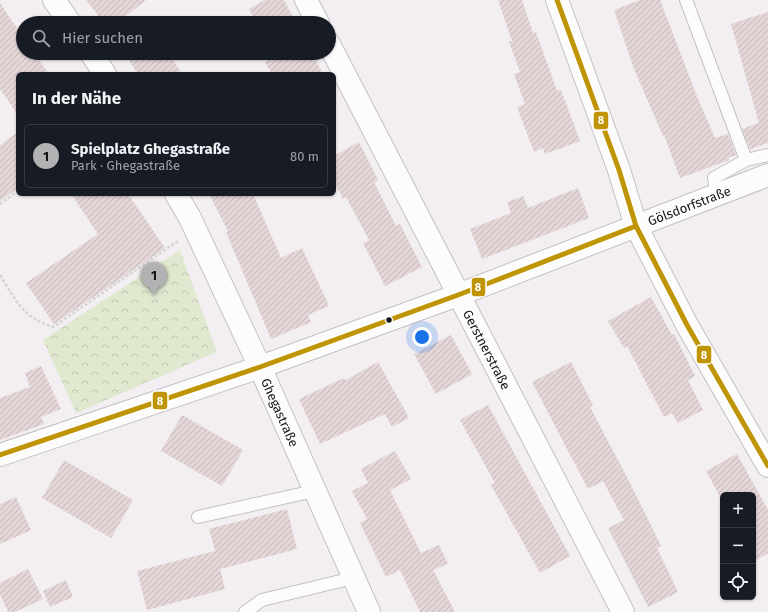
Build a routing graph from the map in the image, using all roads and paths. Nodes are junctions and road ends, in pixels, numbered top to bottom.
1 (54, 0) edge
2 (306, 0) edge
3 (557, 0) edge
4 (686, 0) edge
5 (65, 16) edge
6 (314, 16) edge
7 (336, 58) edge
8 (96, 60) edge
9 (104, 72) edge
10 (768, 155) edge
11 (746, 160) junction
12 (768, 175) edge
13 (16, 192) edge
14 (717, 195) junction
15 (177, 196) edge
16 (0, 204) edge
17 (636, 226) junction
18 (195, 229) junction
19 (0, 275) edge
20 (458, 295) junction
21 (260, 367) junction
22 (0, 455) edge
23 (768, 466) edge
24 (314, 491) junction
25 (198, 517) dead end
26 (353, 578) junction
27 (245, 612) edge
28 (368, 612) edge
29 (623, 612) edge

1 - 5 street
2 - 6 street
3 - 17 street
4 - 11 lane
7 - 20 street, Gerstnerstraße
8 - 9 street
10 - 11 lane
11 - 14 lane
12 - 14 street, Gölsdorfstraße
13 - 16 path
14 - 17 street, Gölsdorfstraße
15 - 18 street, Ghegastraße
17 - 20 street, Gölsdorfstraße
17 - 23 street
18 - 19 path
18 - 21 street, Ghegastraße
20 - 21 street, Gölsdorfstraße
20 - 29 street, Gerstnerstraße
21 - 22 street, Gölsdorfstraße
21 - 24 street, Ghegastraße
24 - 25 lane
24 - 26 street, Ghegastraße
26 - 27 lane
26 - 28 street, Ghegastraße

